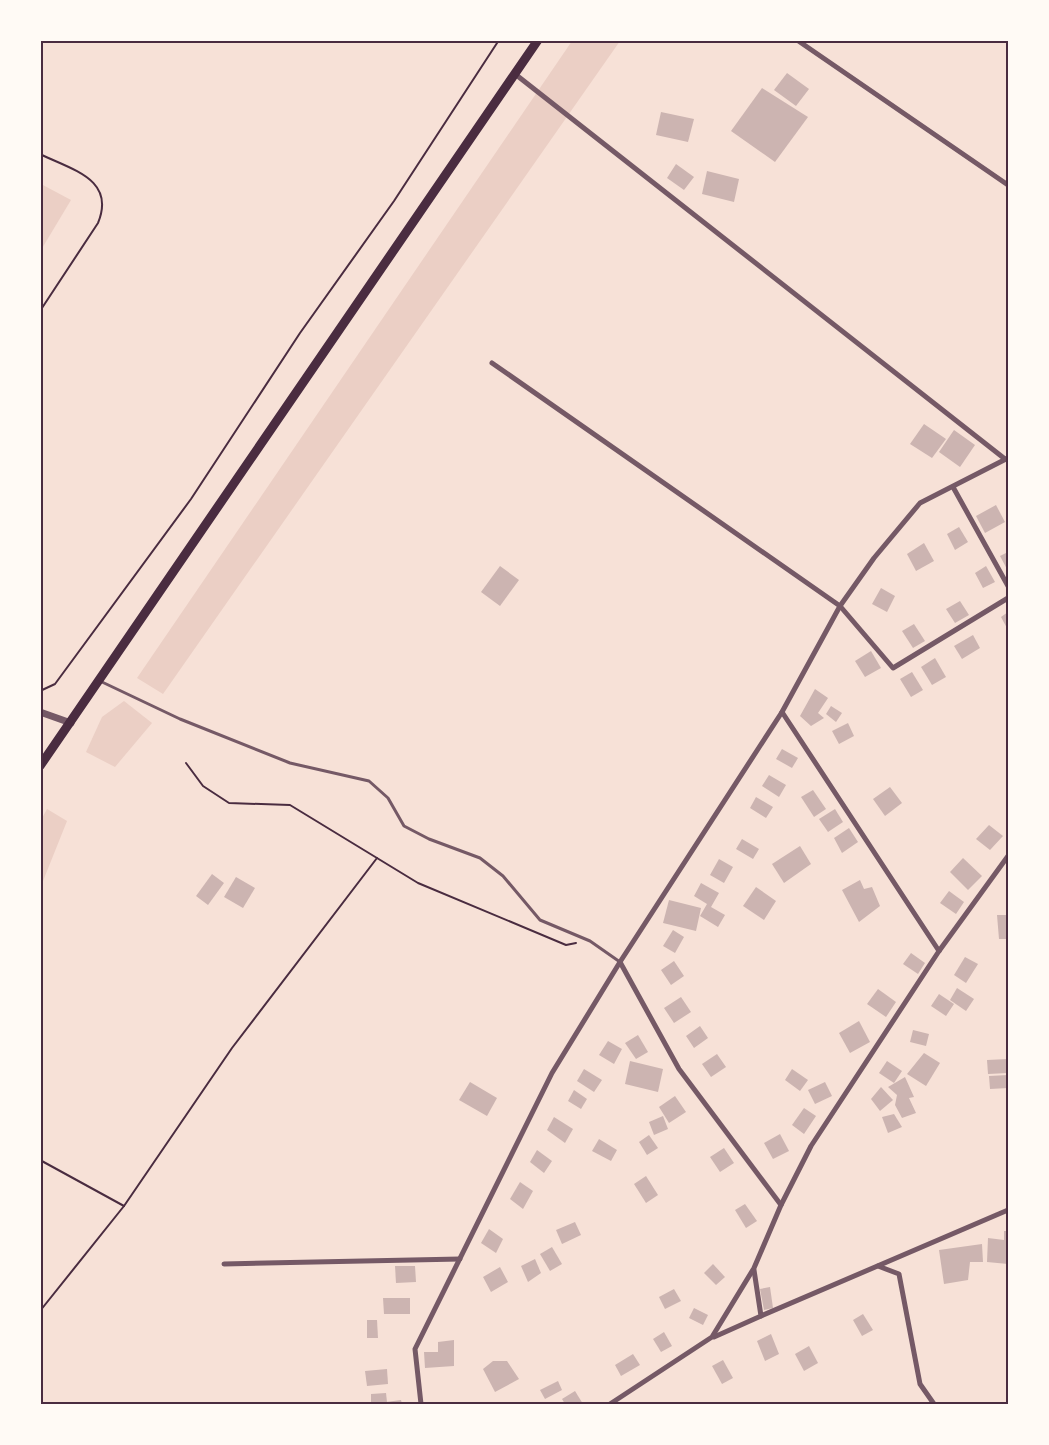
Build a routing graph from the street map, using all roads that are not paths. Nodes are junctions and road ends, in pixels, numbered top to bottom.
1 (538, 40) edge
2 (797, 40) edge
3 (515, 74) junction
4 (1008, 185) edge
5 (492, 363) dead end
6 (1007, 458) edge
7 (953, 487) junction
8 (1008, 586) edge
9 (1008, 598) edge
10 (840, 606) junction
11 (100, 681) junction
12 (40, 712) edge
13 (782, 712) junction
14 (71, 723) junction
15 (40, 766) edge
16 (1008, 856) edge
17 (939, 951) junction
18 (620, 963) junction
19 (781, 1205) junction
20 (1008, 1210) edge
21 (460, 1259) junction
22 (224, 1264) dead end
23 (878, 1266) junction
24 (754, 1268) junction
25 (761, 1316) junction
26 (712, 1337) junction
27 (421, 1404) edge
28 (610, 1404) edge
29 (934, 1404) edge

1 - 3 highway
2 - 4 street
3 - 6 street
3 - 11 highway
5 - 10 street
6 - 7 street
7 - 8 street
7 - 10 street
9 - 10 street
10 - 13 street
11 - 14 highway
11 - 18 lane
12 - 14 street
13 - 17 street
13 - 18 street
14 - 15 highway
16 - 17 street
17 - 19 street
18 - 19 street
18 - 21 street
19 - 24 street
20 - 23 street
21 - 22 street
21 - 27 street
23 - 25 street
23 - 29 street
24 - 25 street
24 - 26 street
25 - 26 street
26 - 28 street

